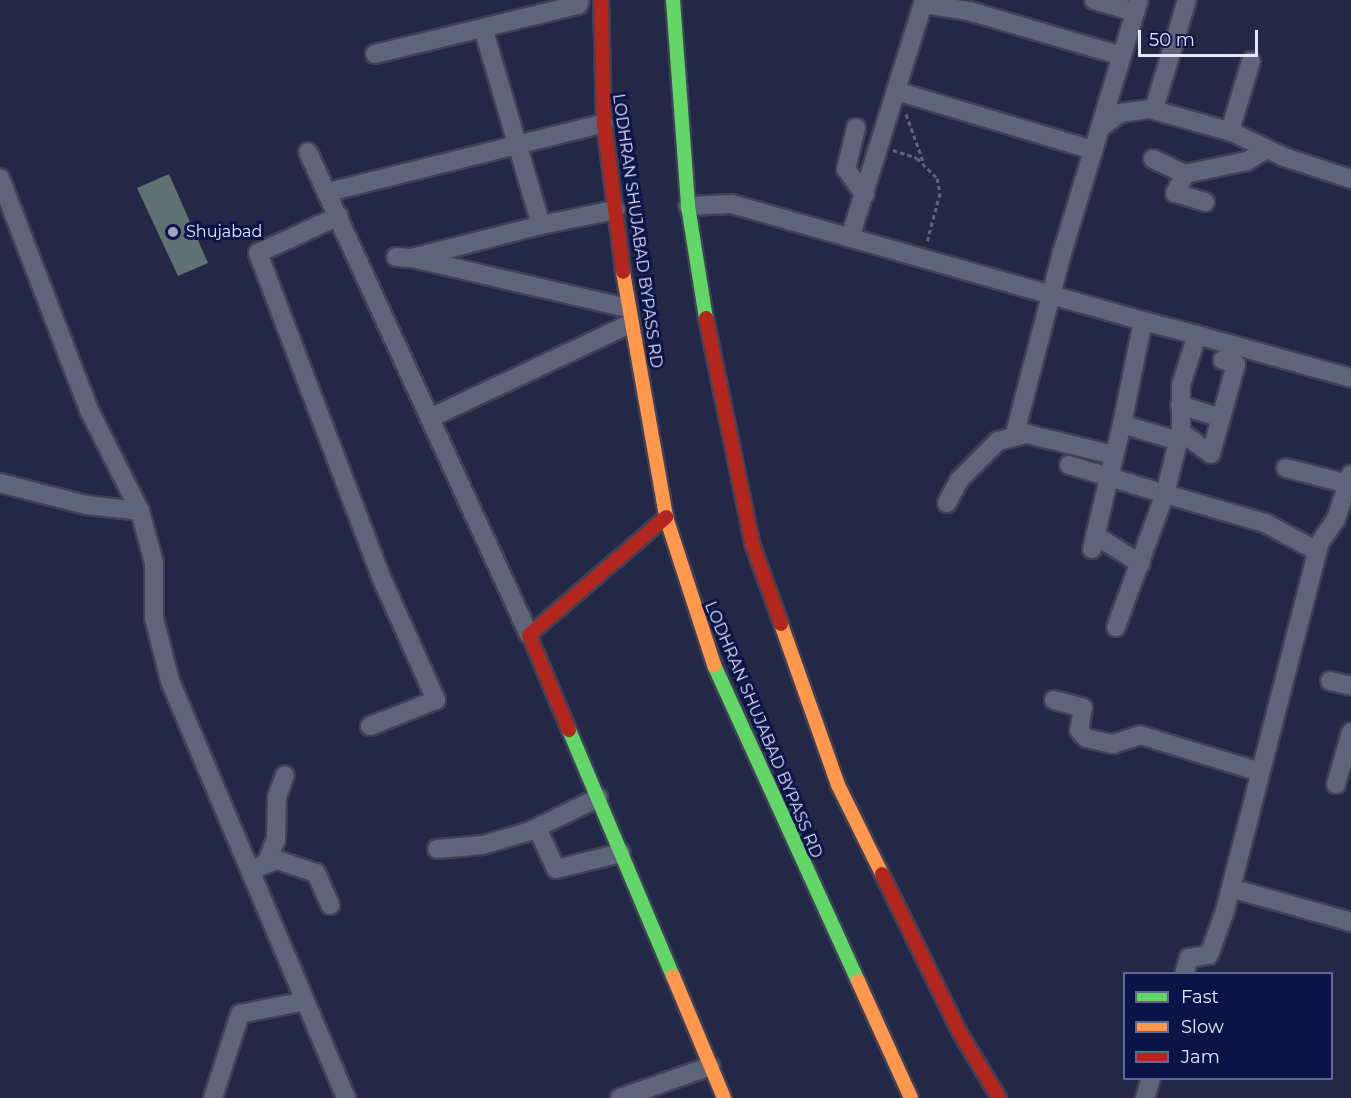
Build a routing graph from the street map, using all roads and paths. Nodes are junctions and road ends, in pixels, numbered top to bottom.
1 (580, 0) edge
2 (601, 0) edge
3 (674, 0) edge
4 (1094, 0) edge
5 (1187, 0) edge
6 (924, 2) edge
7 (1137, 6) edge
8 (483, 28) junction
9 (375, 54) dead end
10 (1122, 57) junction
11 (1251, 61) dead end
12 (896, 91) junction
13 (1154, 110) junction
14 (604, 123) junction
15 (856, 128) dead end
16 (1100, 128) junction
17 (1230, 132) junction
18 (515, 142) junction
19 (880, 147) junction
20 (1267, 149) junction
21 (1094, 150) junction
22 (308, 152) dead end
23 (1153, 159) dead end
24 (924, 163) junction
25 (1185, 174) junction
26 (0, 178) edge
27 (1351, 179) edge
28 (328, 192) junction
29 (865, 195) junction
30 (1205, 202) dead end
31 (688, 206) junction
32 (615, 210) junction
33 (339, 216) junction
34 (541, 225) junction
35 (849, 238) junction
36 (923, 261) junction
37 (1054, 291) junction
38 (628, 316) junction
39 (1143, 321) junction
40 (1197, 335) junction
41 (1223, 360) dead end
42 (1351, 378) edge
43 (1180, 405) junction
44 (432, 417) junction
45 (1221, 418) junction
46 (1122, 424) junction
47 (1179, 436) junction
48 (1014, 437) junction
49 (1113, 455) junction
50 (1069, 465) dead end
51 (1286, 468) dead end
52 (1108, 475) junction
53 (1350, 479) edge
54 (0, 483) edge
55 (1165, 494) junction
56 (947, 503) dead end
57 (140, 511) junction
58 (666, 517) junction
59 (1351, 525) edge
60 (1330, 528) junction
61 (1317, 551) junction
62 (1141, 564) junction
63 (1116, 627) dead end
64 (529, 635) junction
65 (1330, 681) dead end
66 (1351, 686) edge
67 (1054, 700) dead end
68 (370, 726) dead end
69 (1351, 732) edge
70 (1260, 772) junction
71 (285, 775) dead end
72 (1336, 784) dead end
73 (598, 798) junction
74 (537, 828) junction
75 (437, 849) dead end
76 (621, 853) junction
77 (267, 861) junction
78 (250, 870) junction
79 (1231, 888) junction
80 (330, 905) dead end
81 (1351, 922) edge
82 (1185, 972) edge
83 (305, 1001) junction
84 (711, 1066) junction
85 (1150, 1080) edge
86 (629, 1097) edge
87 (213, 1098) edge
88 (346, 1098) edge
89 (724, 1098) edge
90 (911, 1098) edge
91 (999, 1098) edge
92 (1145, 1098) edge

1 - 8 street
2 - 14 street, LODHRAN SHUJABAD BYPASS RD
3 - 31 street
4 - 7 street
5 - 13 street
6 - 10 street
6 - 12 street
7 - 10 street
8 - 9 street
8 - 18 street
10 - 16 street
11 - 17 street
12 - 19 street
12 - 21 street
12 - 24 path
13 - 16 street
13 - 17 street
14 - 18 street
14 - 32 street, LODHRAN SHUJABAD BYPASS RD
15 - 29 street
16 - 21 street
17 - 20 street
18 - 28 street
18 - 34 street
19 - 24 path
19 - 29 street
20 - 25 street
20 - 27 street
21 - 37 street
22 - 28 street
23 - 25 street
24 - 36 path
25 - 30 street
26 - 57 street
28 - 33 street
29 - 35 street
31 - 35 street
31 - 91 street
32 - 34 street
32 - 38 street, LODHRAN SHUJABAD BYPASS RD
33 - 44 street
33 - 68 street
34 - 38 street
35 - 36 street
36 - 37 street
37 - 39 street
37 - 48 street
38 - 44 street
38 - 58 street, LODHRAN SHUJABAD BYPASS RD
39 - 40 street
39 - 46 street
40 - 42 street
40 - 43 street
41 - 45 street
43 - 45 street
43 - 47 street
44 - 64 street
45 - 47 street
46 - 47 street
46 - 49 street
47 - 55 street
48 - 49 street
48 - 56 street
49 - 52 street
50 - 52 street
51 - 53 street
52 - 55 street
52 - 62 street
53 - 60 street
54 - 57 street
55 - 61 street
55 - 62 street
57 - 78 street
58 - 64 street
58 - 90 street, LODHRAN SHUJABAD BYPASS RD
59 - 60 street
60 - 61 street
61 - 70 street
62 - 63 street
64 - 73 street
65 - 66 street
67 - 70 street
69 - 72 street
70 - 79 street
71 - 77 street
73 - 74 street
73 - 76 street
74 - 75 street
74 - 76 street
76 - 84 street
77 - 78 street
77 - 80 street
78 - 83 street
79 - 81 street
79 - 82 street
83 - 87 street
83 - 88 street
84 - 86 street
84 - 89 street
85 - 92 street

